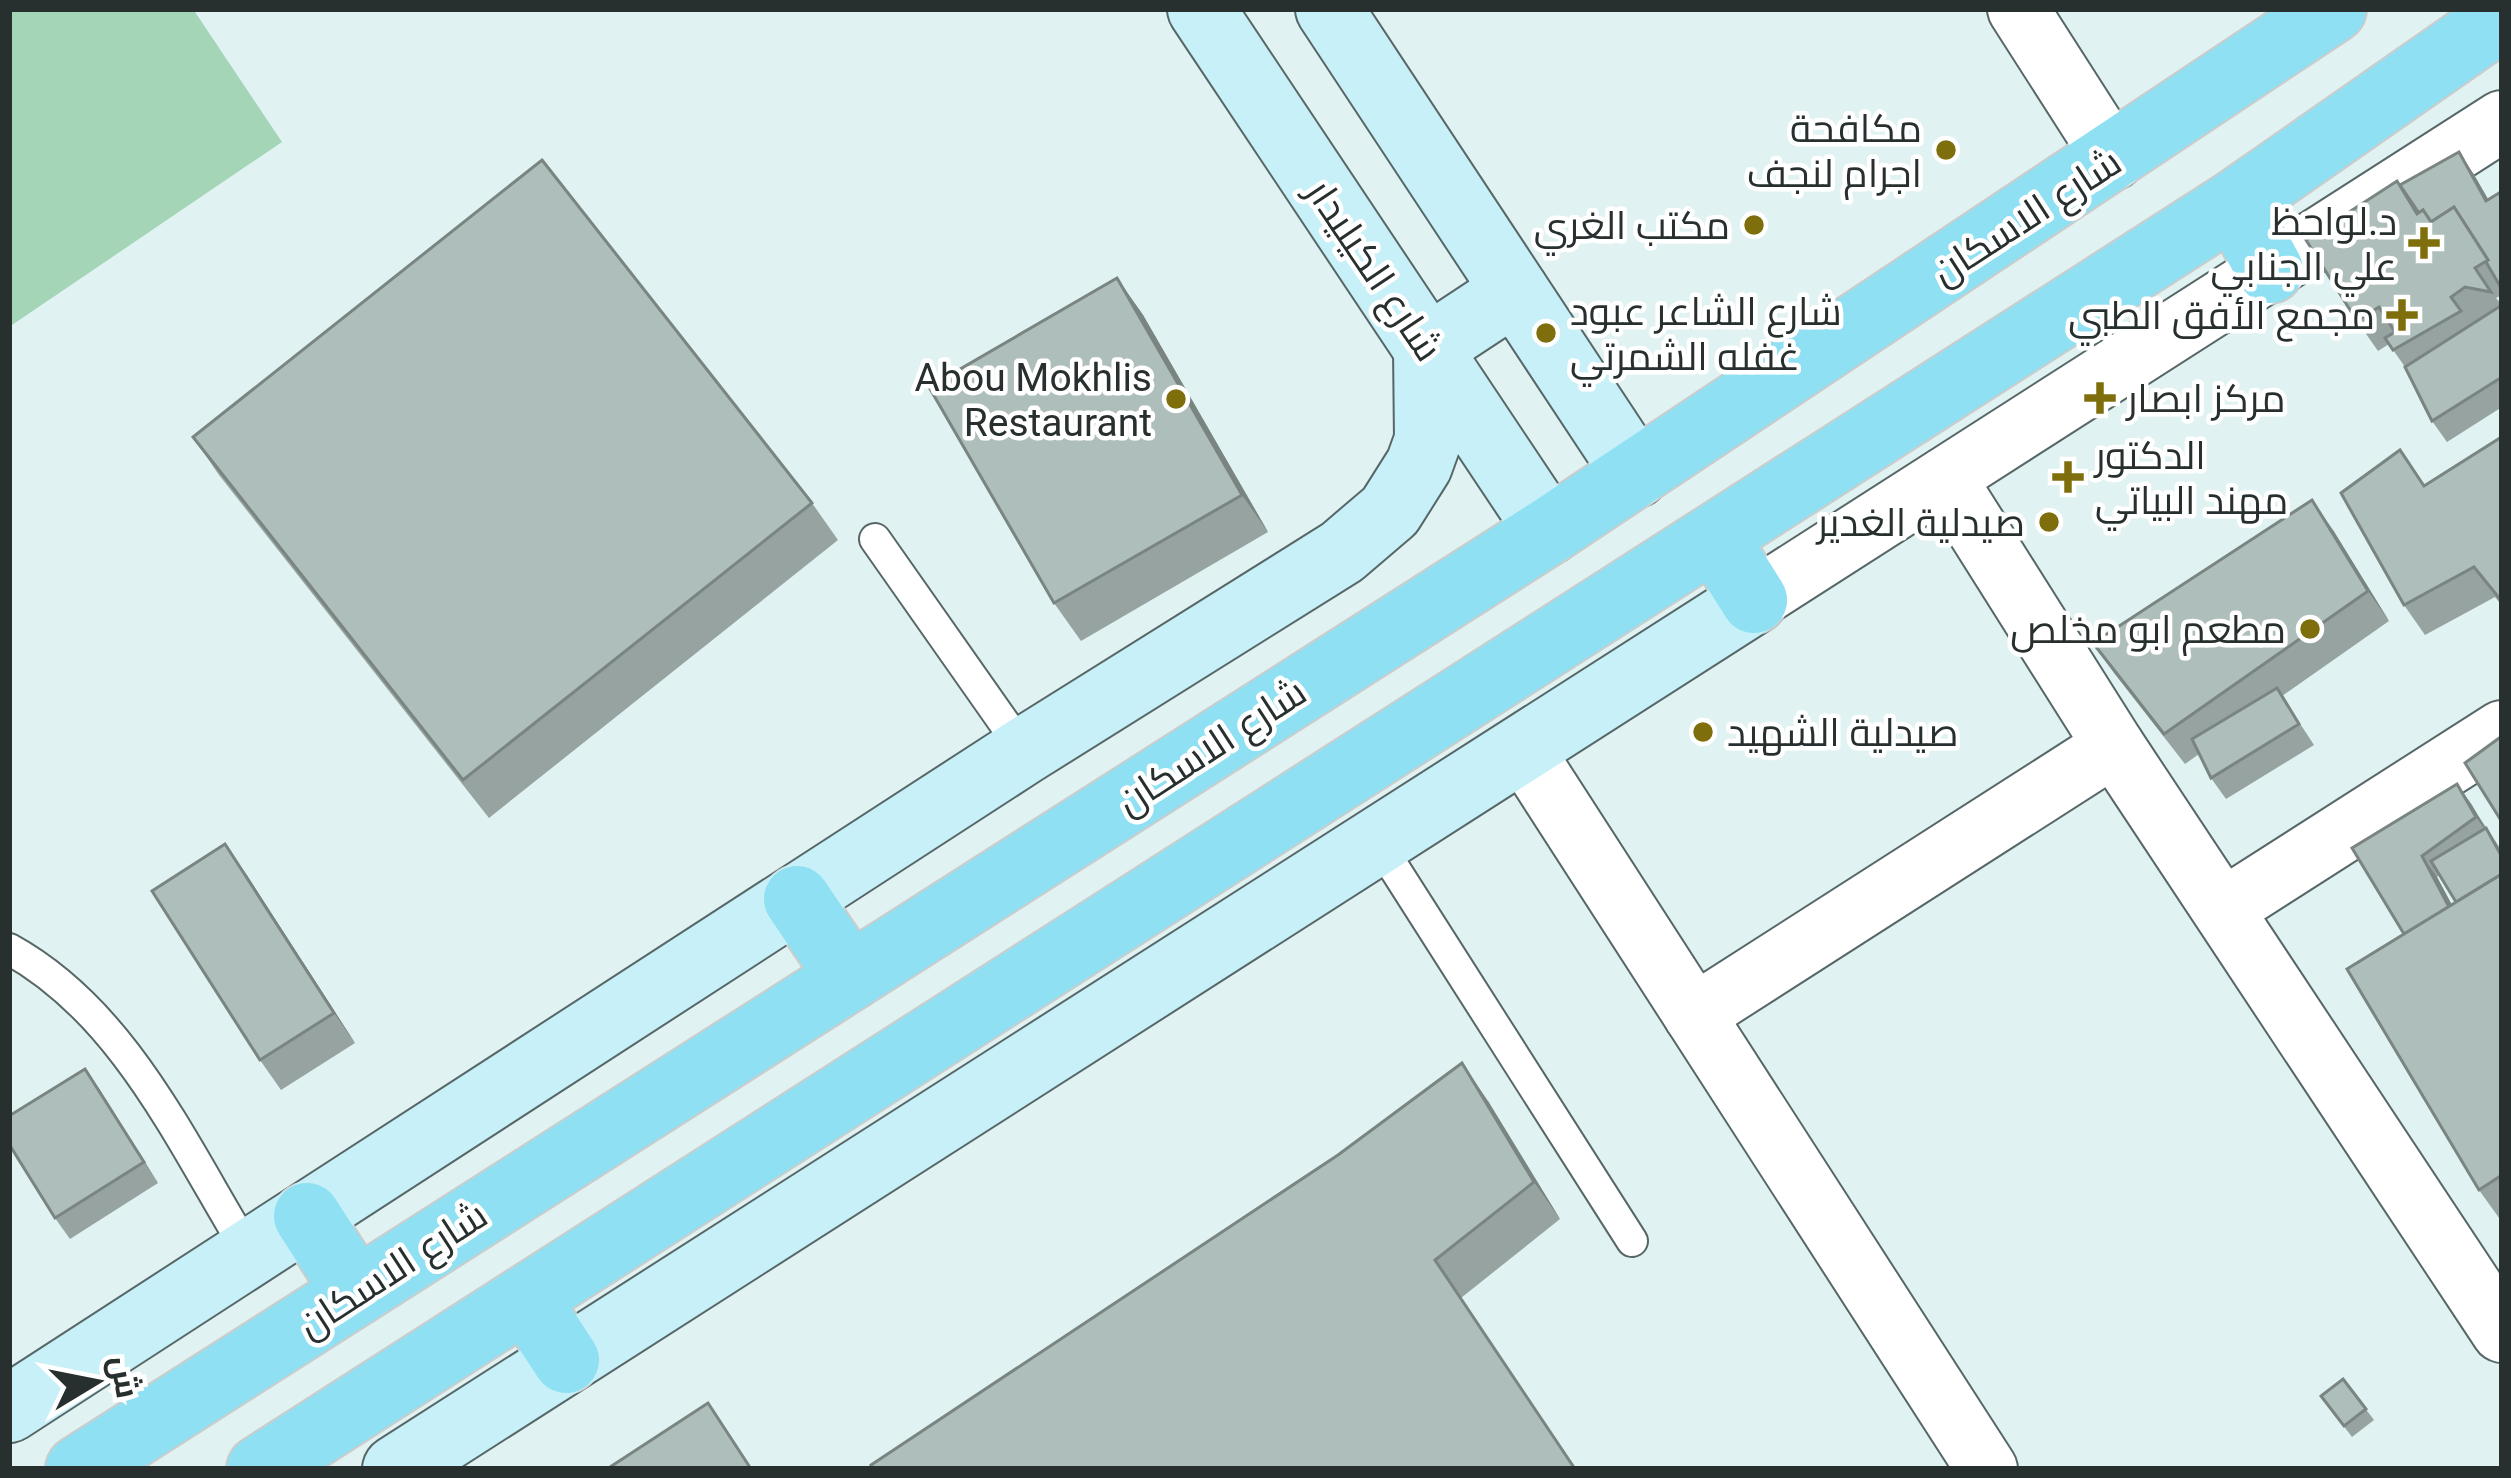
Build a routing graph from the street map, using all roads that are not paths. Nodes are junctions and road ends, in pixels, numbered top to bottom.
1 (1201, 9) edge
2 (1329, 9) edge
3 (2018, 9) edge
4 (2333, 9) edge
5 (2502, 17) edge
6 (2502, 121) edge
7 (2114, 159) junction
8 (2234, 204) junction
9 (2270, 270) junction
10 (1515, 291) junction
11 (1427, 349) junction
12 (1636, 474) junction
13 (1946, 478) junction
14 (1549, 530) junction
15 (1715, 538) junction
16 (875, 539) dead end
17 (1754, 600) junction
18 (2502, 731) edge
19 (2114, 746) junction
20 (1522, 748) junction
21 (1024, 751) junction
22 (1377, 841) junction
23 (797, 899) junction
24 (2225, 908) junction
25 (9, 949) edge
26 (850, 976) junction
27 (1694, 1015) junction
28 (307, 1216) junction
29 (1632, 1241) dead end
30 (249, 1253) junction
31 (356, 1292) junction
32 (526, 1299) junction
33 (2502, 1332) edge
34 (566, 1360) junction
35 (9, 1409) edge
36 (79, 1469) edge
37 (260, 1469) edge
38 (396, 1469) edge
39 (1987, 1469) edge

1 - 11 street, شارع الكيليدار
2 - 10 street
3 - 7 street
4 - 7 main road, شارع الاسكان
5 - 8 main road
6 - 9 street
7 - 12 main road, شارع الاسكان
8 - 9 main road
8 - 15 main road
9 - 13 street
10 - 11 street
10 - 12 street
11 - 14 street, شارع الكيليدار
11 - 21 street
12 - 14 main road, شارع الاسكان
13 - 17 street
13 - 19 street
14 - 26 main road, شارع الاسكان
15 - 17 main road
15 - 32 main road
16 - 21 lane
17 - 20 street
18 - 24 street
19 - 24 street
19 - 27 street
20 - 22 street
20 - 27 street
21 - 23 street
22 - 29 lane
22 - 34 street
23 - 26 main road
23 - 28 street
24 - 33 street
25 - 30 lane
26 - 31 main road, شارع الاسكان
27 - 39 street
28 - 30 street
28 - 31 main road
30 - 35 street
31 - 36 main road, شارع الاسكان
32 - 34 main road
32 - 37 main road
34 - 38 street

